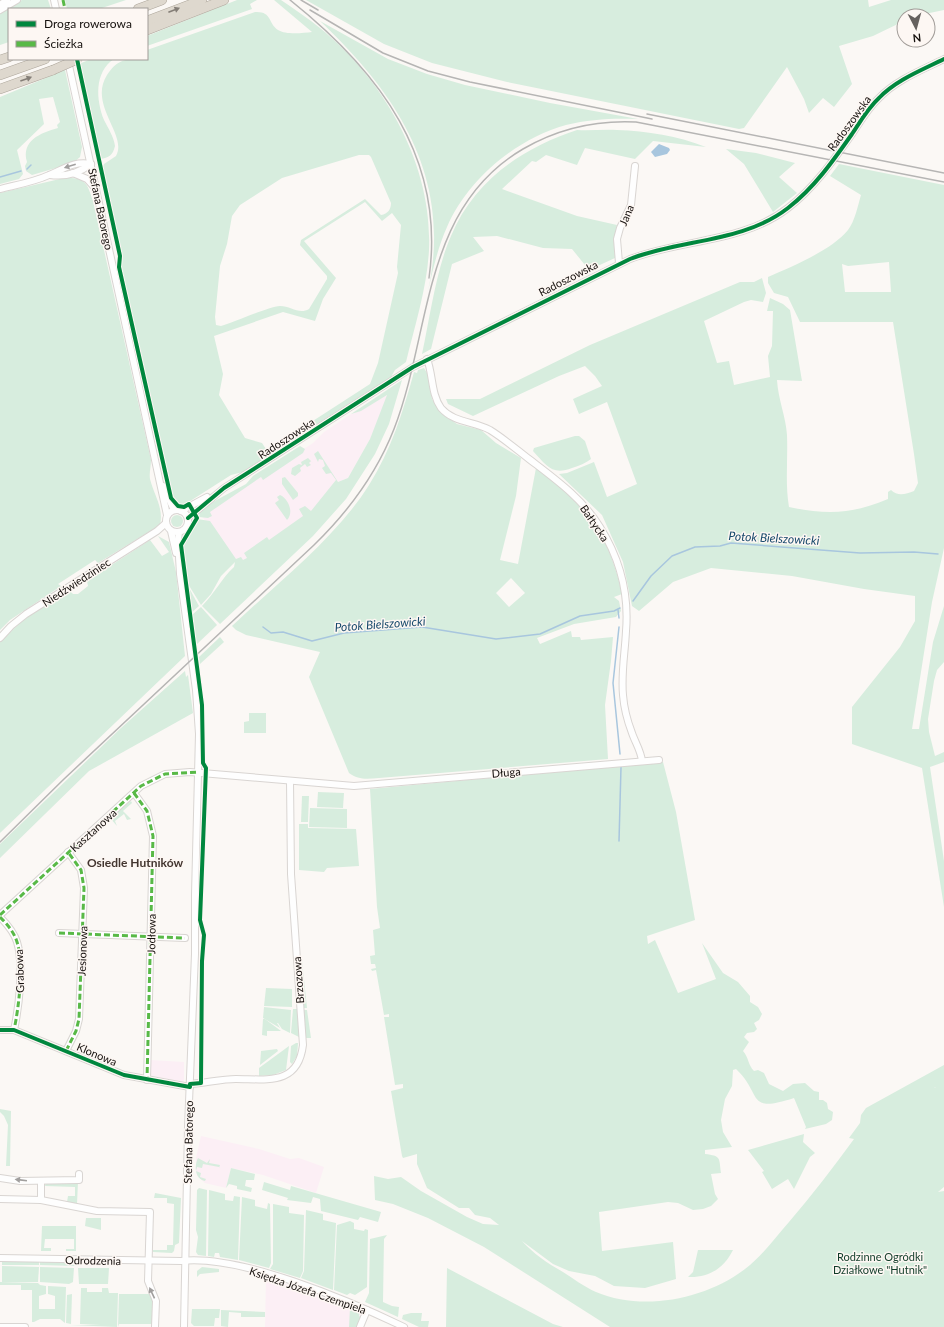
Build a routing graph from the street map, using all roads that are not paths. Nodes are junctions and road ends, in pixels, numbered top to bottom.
1 (7, 0) edge
2 (17, 0) edge
3 (162, 0) edge
4 (202, 0) edge
5 (224, 0) edge
6 (0, 4) edge
7 (141, 8) edge
8 (0, 10) edge
9 (148, 21) edge
10 (148, 30) edge
11 (944, 59) edge
12 (41, 60) edge
13 (68, 60) edge
14 (76, 60) edge
15 (0, 75) edge
16 (0, 89) edge
17 (91, 164) junction
18 (635, 166) dead end
19 (74, 173) junction
20 (50, 175) junction
21 (0, 189) edge
22 (96, 189) junction
23 (619, 263) junction
24 (427, 359) junction
25 (160, 477) junction
26 (224, 488) junction
27 (178, 511) junction
28 (167, 515) junction
29 (188, 518) junction
30 (168, 527) junction
31 (179, 532) junction
32 (180, 574) junction
33 (0, 638) edge
34 (658, 760) dead end
35 (642, 761) junction
36 (199, 772) junction
37 (290, 781) junction
38 (134, 793) junction
39 (68, 852) junction
40 (0, 916) edge
41 (59, 933) dead end
42 (82, 934) junction
43 (151, 937) junction
44 (185, 938) dead end
45 (0, 1030) edge
46 (14, 1030) junction
47 (66, 1051) junction
48 (147, 1080) junction
49 (190, 1086) junction
50 (79, 1174) dead end
51 (0, 1178) edge
52 (41, 1181) junction
53 (0, 1199) edge
54 (41, 1200) junction
55 (0, 1258) edge
56 (149, 1261) junction
57 (186, 1261) junction
58 (367, 1310) junction
59 (0, 1327) edge
60 (25, 1327) edge
61 (155, 1327) edge
62 (184, 1327) edge
63 (360, 1327) edge
64 (404, 1327) edge

1 - 6 street
2 - 8 street
3 - 7 highway
9 -> 4 highway
5 - 10 highway
11 - 23 street, Radoszowska
12 - 15 highway
13 - 17 street, Stefana Batorego
16 -> 14 highway, bridge
17 - 19 street
17 -> 20 street
17 - 22 street, Stefana Batorego
18 - 23 street, Jana
19 - 20 street
19 - 22 street
20 - 21 street
22 - 25 street, Stefana Batorego
23 - 24 street, Radoszowska
24 - 26 street, Radoszowska
24 - 35 street, Bałtycka
25 - 27 street, Stefana Batorego
25 - 28 street, Stefana Batorego
26 - 27 street, Radoszowska
26 - 29 street, Radoszowska
27 - 28 street
27 - 29 street
28 - 30 street
29 - 31 street
30 - 31 street
30 - 32 street, Stefana Batorego
30 - 33 street, Niedźwiedziniec
31 - 32 street, Stefana Batorego
32 - 36 street, Stefana Batorego
34 - 35 street, Długa
35 - 37 street, Długa
36 - 37 street
36 - 38 street, Kasztanowa
36 - 49 street, Stefana Batorego
37 - 49 street, Brzozowa
38 - 39 street, Kasztanowa
38 - 43 street, Jodłowa
39 - 40 street, Kasztanowa
39 - 42 street, Jesionowa
40 - 46 street, Grabowa
41 - 42 street
42 - 43 street
42 - 47 street, Jesionowa
43 - 44 street
43 - 48 street, Jodłowa
45 - 46 street, Klonowa
46 - 47 street, Klonowa
47 - 48 street, Klonowa
48 - 49 street, Klonowa
49 - 57 street, Stefana Batorego
50 - 52 street
52 -> 51 street
52 - 54 street
53 - 54 street
54 - 56 street
55 - 56 street, Odrodzenia
56 - 57 street, Odrodzenia
61 -> 56 street
57 - 58 street, Księdza Józefa Czempiela
57 - 62 street, Stefana Batorego
58 - 63 street
58 - 64 street, Księdza Józefa Czempiela
59 - 60 street

